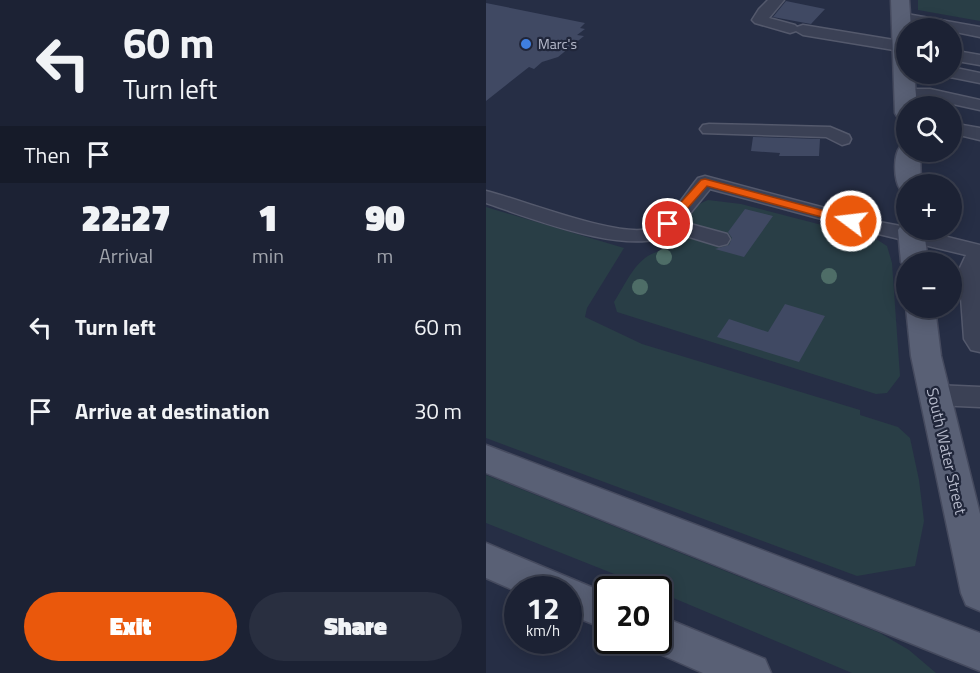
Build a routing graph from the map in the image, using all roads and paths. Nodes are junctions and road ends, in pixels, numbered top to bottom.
1 (777, 0) edge
2 (901, 9) edge
3 (980, 32) edge
4 (896, 54) edge
5 (962, 57) edge
6 (980, 60) edge
7 (962, 74) edge
8 (980, 78) edge
9 (925, 96) edge
10 (939, 96) edge
11 (962, 101) edge
12 (980, 105) edge
13 (709, 129) dead end
14 (962, 130) edge
15 (980, 134) edge
16 (842, 139) dead end
17 (486, 197) edge
18 (668, 224) junction
19 (896, 230) edge
20 (719, 239) dead end
21 (929, 240) edge
22 (977, 262) edge
23 (921, 318) edge
24 (980, 344) edge
25 (935, 395) junction
26 (980, 397) edge
27 (486, 459) edge
28 (970, 512) edge
29 (486, 560) edge
30 (522, 576) edge
31 (980, 592) edge
32 (672, 640) edge
33 (980, 652) edge
34 (750, 673) edge

1 - 4 street
2 - 3 street
5 - 6 street
7 - 8 street
9 - 10 street
11 - 12 street
13 - 16 street
14 - 15 street
17 - 18 street
18 - 19 street
18 - 20 street
21 - 22 street
22 - 24 street
23 - 25 main road, South Water Street
25 - 26 street
25 - 28 main road, South Water Street
27 - 33 main road
28 - 31 main road, South Water Street
29 - 30 main road
32 - 34 main road

